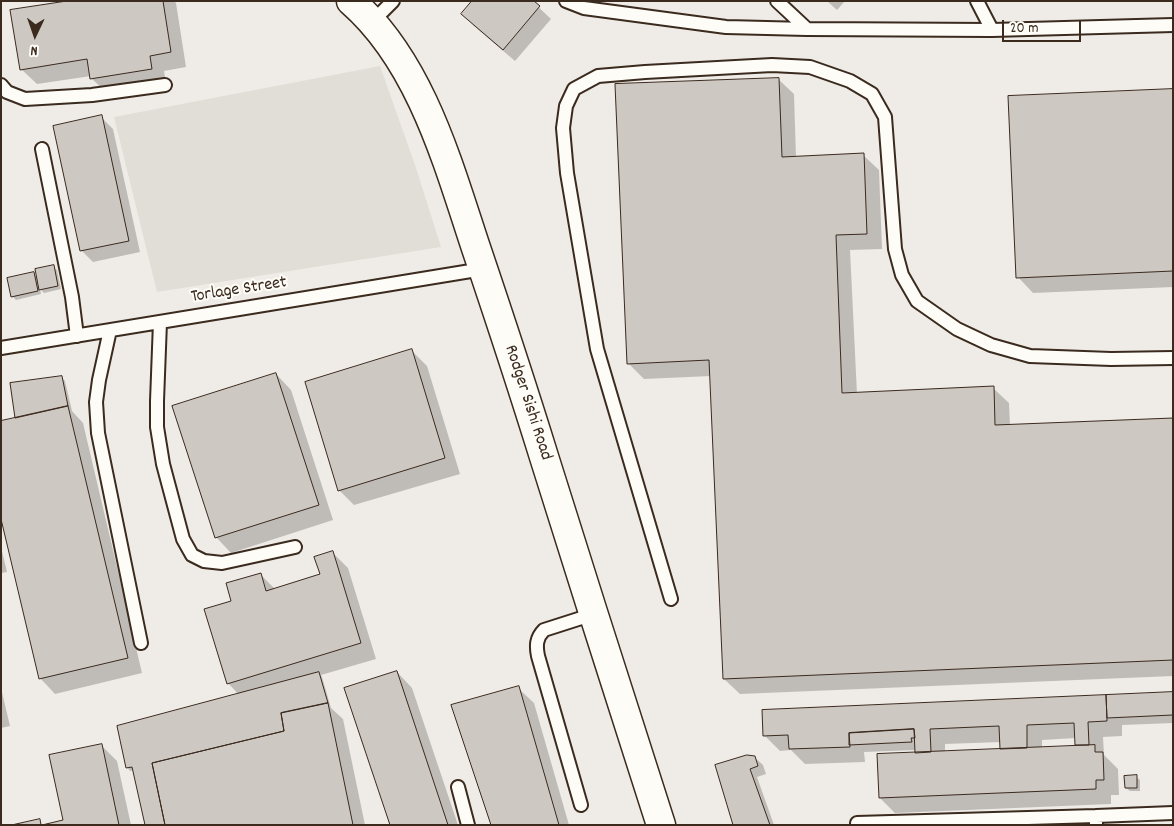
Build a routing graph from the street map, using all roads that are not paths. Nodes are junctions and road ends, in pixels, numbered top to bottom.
1 (351, 1) edge
2 (393, 1) edge
3 (566, 1) edge
4 (777, 1) edge
5 (977, 1) edge
6 (372, 22) junction
7 (1173, 25) edge
8 (807, 29) junction
9 (992, 30) junction
10 (1, 85) edge
11 (165, 85) dead end
12 (42, 149) dead end
13 (483, 269) junction
14 (160, 322) junction
15 (110, 330) junction
16 (77, 336) junction
17 (1, 348) edge
18 (1173, 358) edge
19 (295, 547) dead end
20 (670, 599) dead end
21 (594, 614) junction
22 (141, 643) dead end
23 (458, 787) dead end
24 (580, 804) dead end
25 (1173, 813) edge
26 (1096, 820) edge
27 (858, 823) dead end
28 (468, 825) edge
29 (661, 825) edge

1 - 6 street, Rodger Sishi Road
2 - 6 lane
3 - 8 lane
4 - 8 lane
5 - 9 lane
6 - 13 street, Rodger Sishi Road
7 - 9 lane
8 - 9 lane
10 - 11 lane
12 - 16 lane
13 - 14 lane, Torlage Street
13 - 21 street, Rodger Sishi Road
14 - 15 lane, Torlage Street
14 - 19 lane
15 - 16 lane, Torlage Street
15 - 22 lane
16 - 17 lane, Torlage Street
18 - 20 lane
21 - 24 lane
21 - 29 street, Rodger Sishi Road
23 - 28 lane
25 - 26 lane
26 - 27 lane

